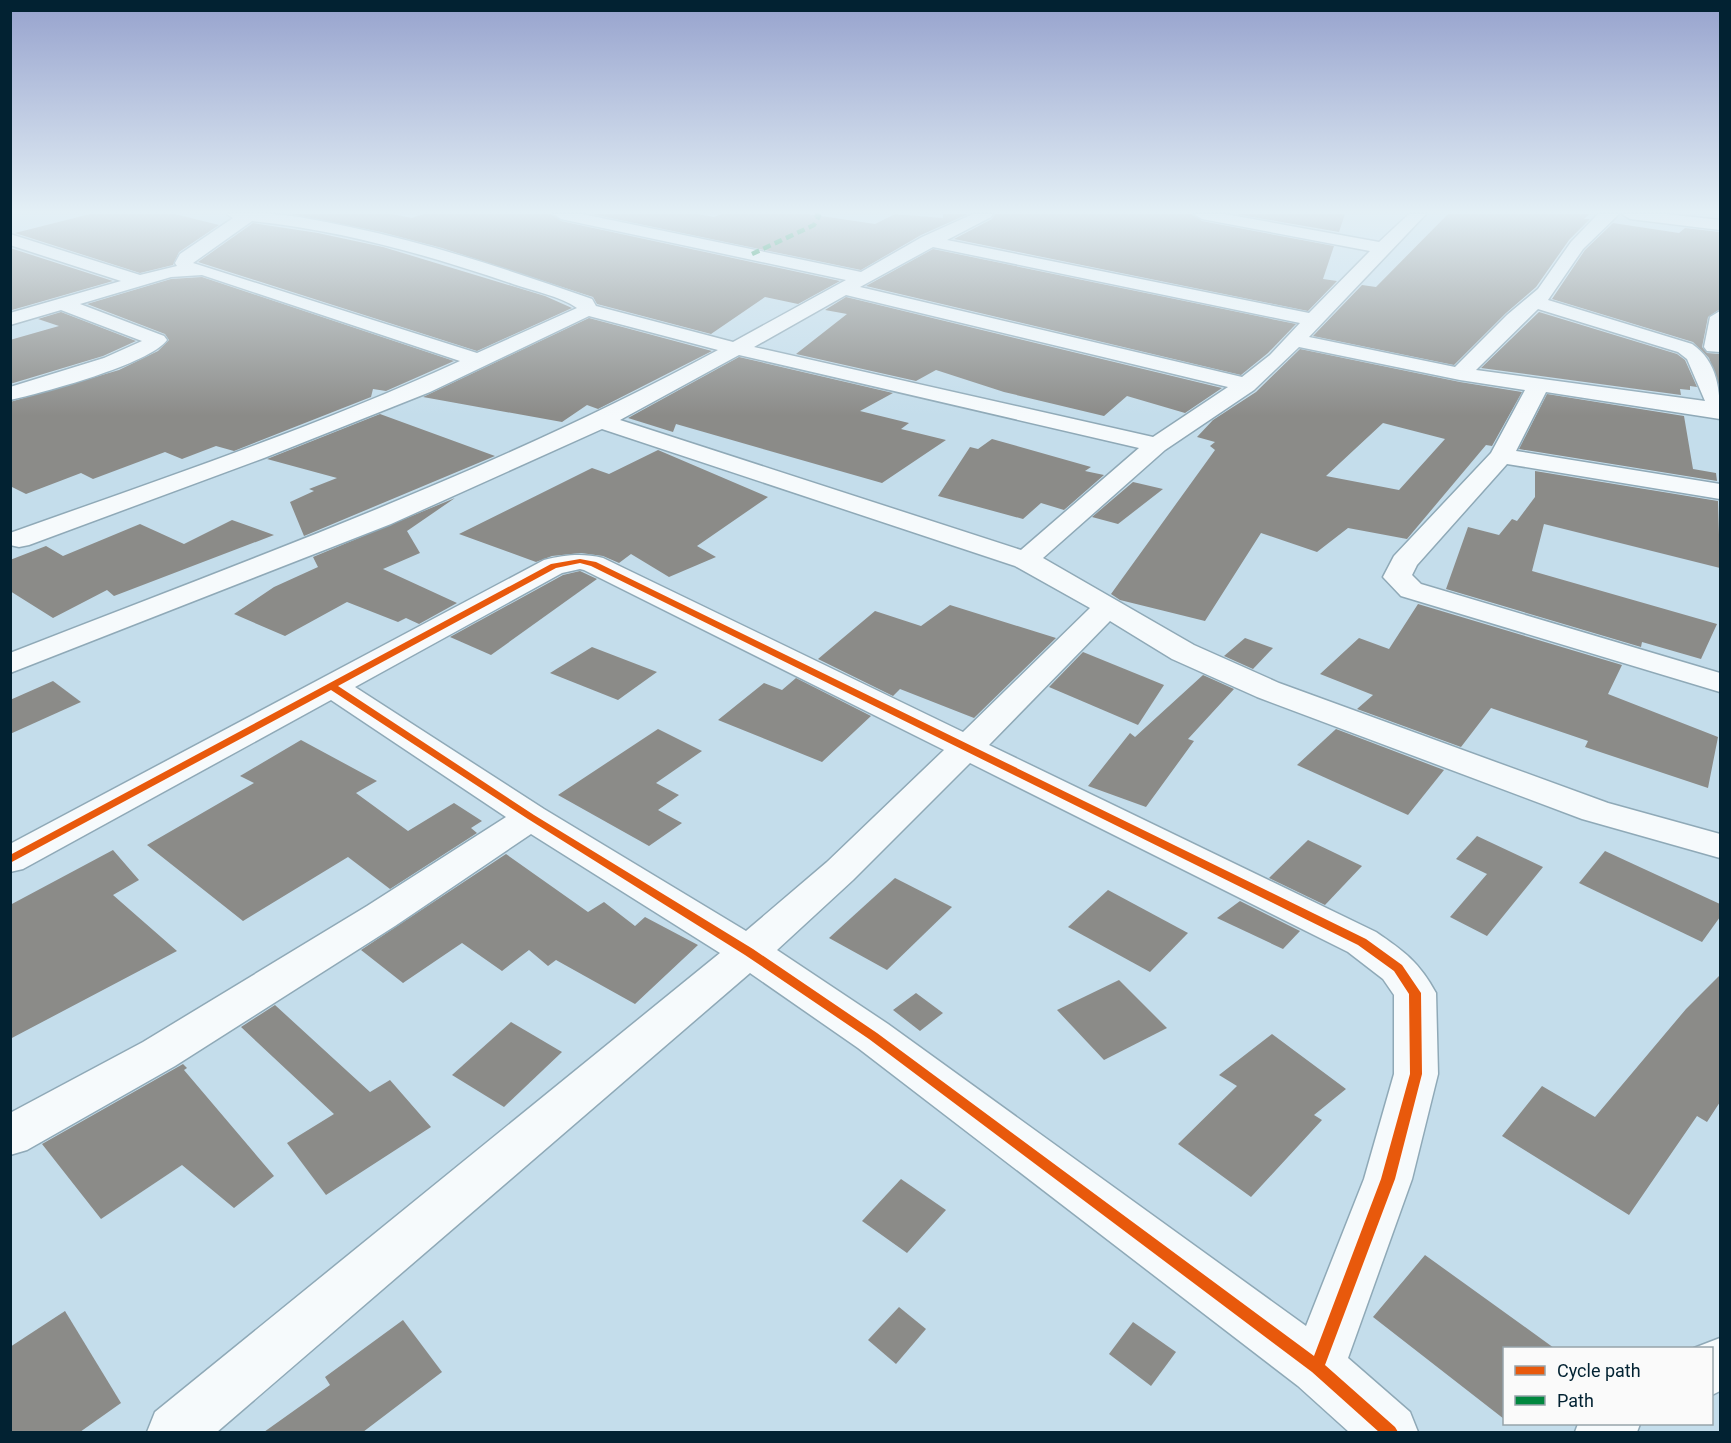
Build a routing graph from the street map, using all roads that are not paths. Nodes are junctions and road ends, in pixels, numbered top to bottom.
1 (139, 281) edge
2 (237, 281) edge
3 (518, 281) edge
4 (1126, 281) edge
5 (1351, 281) edge
6 (1553, 281) edge
7 (851, 282) joint
8 (1536, 302) junction
9 (62, 304) junction
10 (587, 310) junction
11 (1720, 317) edge
12 (10, 319) edge
13 (1315, 320) junction
14 (1295, 340) junction
15 (1714, 347) dead end
16 (734, 348) junction
17 (479, 361) junction
18 (1460, 374) junction
19 (1246, 385) junction
20 (1538, 386) junction
21 (10, 394) edge
22 (1720, 411) edge
23 (600, 421) junction
24 (1156, 445) junction
25 (1501, 456) junction
26 (1720, 492) edge
27 (13, 538) edge
28 (1025, 560) junction
29 (1108, 606) junction
30 (10, 664) edge
31 (1720, 683) edge
32 (333, 687) junction
33 (967, 747) junction
34 (531, 817) junction
35 (1720, 846) edge
36 (10, 860) edge
37 (749, 951) junction
38 (10, 1136) edge
39 (1317, 1367) junction
40 (175, 1432) edge
41 (1390, 1432) edge

1 - 9 street
2 - 17 street
3 - 10 street
4 - 13 street
5 - 13 street
6 - 8 street
7 - 16 street
7 - 19 street
8 - 18 street
8 - 22 street
9 - 12 street
9 - 21 street
10 - 16 street
10 - 17 street
11 - 15 street
13 - 14 street
14 - 18 street
14 - 19 street
16 - 23 street
16 - 24 street
17 - 27 street
18 - 20 street
19 - 24 street
20 - 22 street
20 - 25 street
23 - 28 street
23 - 30 street
24 - 28 street
25 - 26 street
25 - 31 street
28 - 29 street
29 - 33 street
29 - 35 street
32 - 33 street
32 - 34 street
32 - 36 street
33 - 37 street
33 - 39 street
34 - 37 street
34 - 38 street
37 - 39 street
37 - 40 street
39 - 41 street

